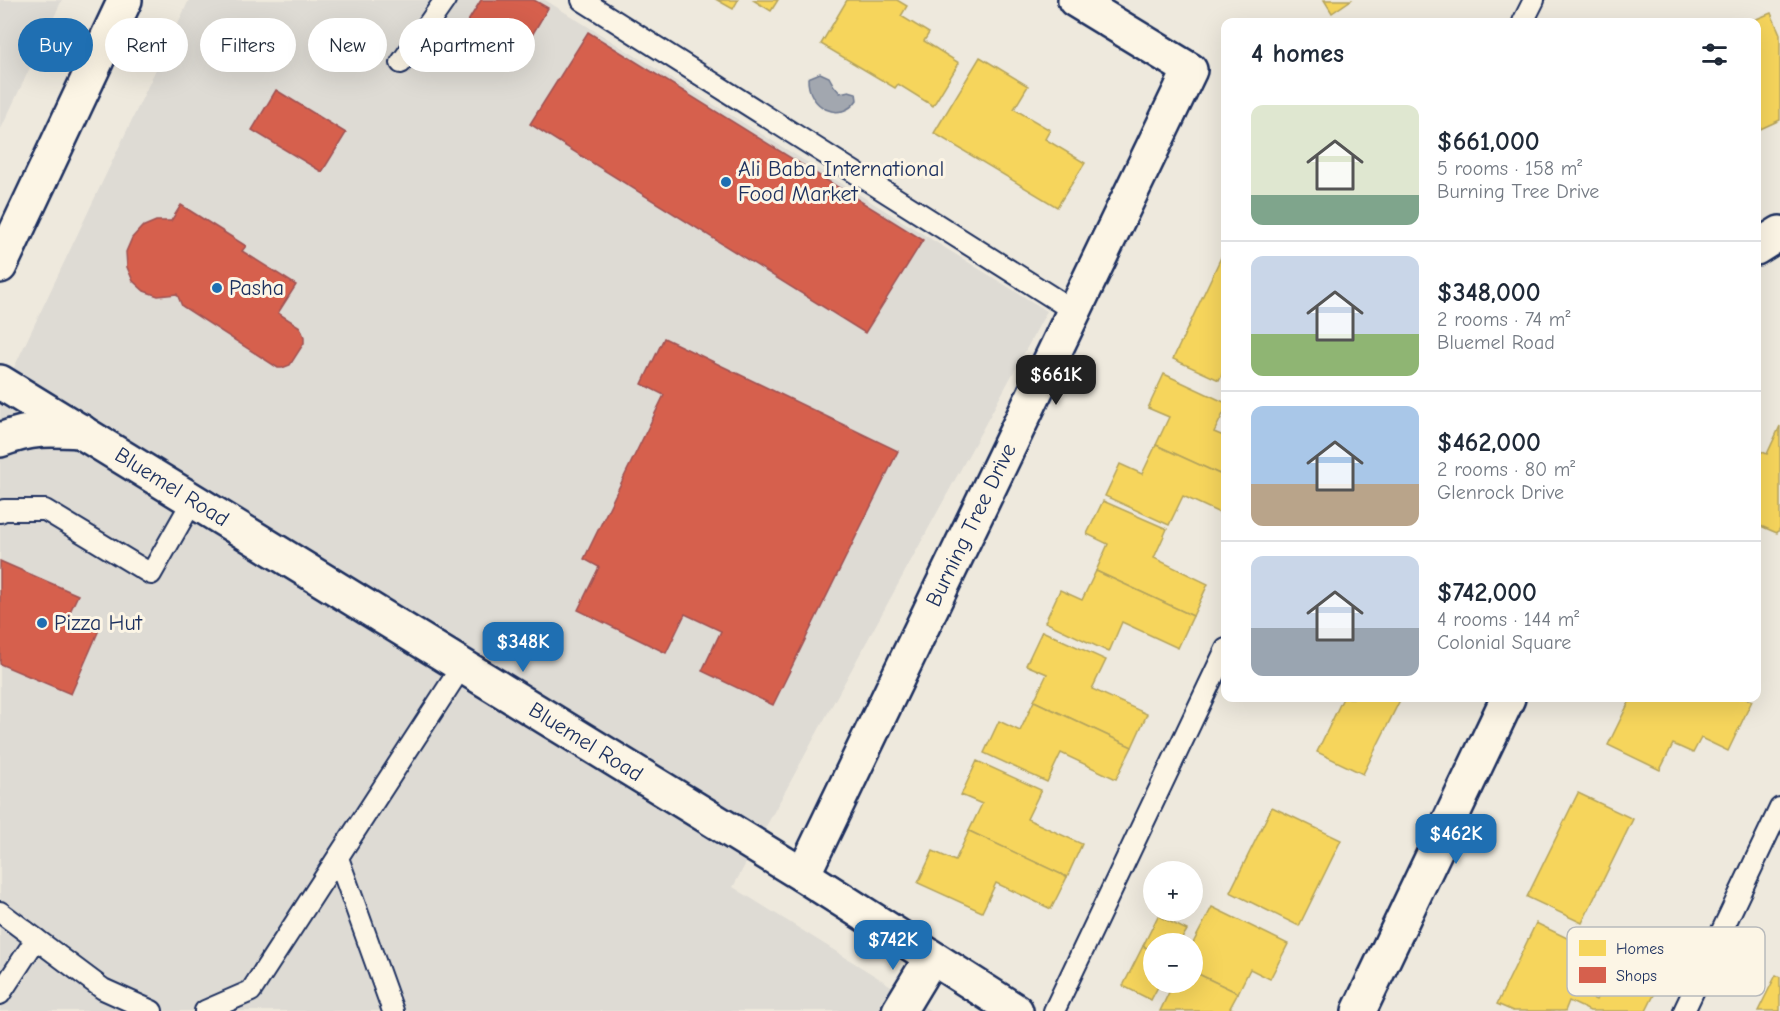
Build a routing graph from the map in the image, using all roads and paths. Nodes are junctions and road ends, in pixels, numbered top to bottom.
1 (125, 0) edge
2 (445, 0) edge
3 (582, 0) edge
4 (1075, 0) edge
5 (1534, 0) edge
6 (432, 18) edge
7 (1525, 18) edge
8 (1780, 233) edge
9 (1761, 245) edge
10 (0, 266) edge
11 (1074, 311) junction
12 (0, 382) edge
13 (81, 431) junction
14 (0, 440) edge
15 (193, 500) junction
16 (0, 512) edge
17 (1221, 660) edge
18 (462, 666) junction
19 (1506, 702) edge
20 (1780, 808) edge
21 (338, 858) junction
22 (802, 875) junction
23 (0, 912) edge
24 (1724, 927) edge
25 (36, 939) junction
26 (931, 958) junction
27 (0, 994) edge
28 (1691, 996) edge
29 (152, 1011) edge
30 (205, 1011) edge
31 (393, 1011) edge
32 (899, 1011) edge
33 (1016, 1011) edge
34 (1054, 1011) edge
35 (1359, 1011) edge
36 (1684, 1011) edge

1 - 10 street
2 - 6 lane
3 - 11 lane
4 - 11 street, Burning Tree Drive
5 - 7 lane
8 - 9 street
11 - 22 street, Burning Tree Drive
12 - 13 street, Bluemel Road
13 - 14 street
13 - 15 street, Bluemel Road
15 - 16 lane
15 - 18 street, Bluemel Road
17 - 34 lane
18 - 21 lane
18 - 22 street, Bluemel Road
19 - 35 street
20 - 24 lane
21 - 30 lane
21 - 31 lane
22 - 26 street, Bluemel Road
23 - 25 lane
25 - 27 lane
25 - 29 lane
26 - 32 street
26 - 33 street, Bluemel Road
28 - 36 lane

